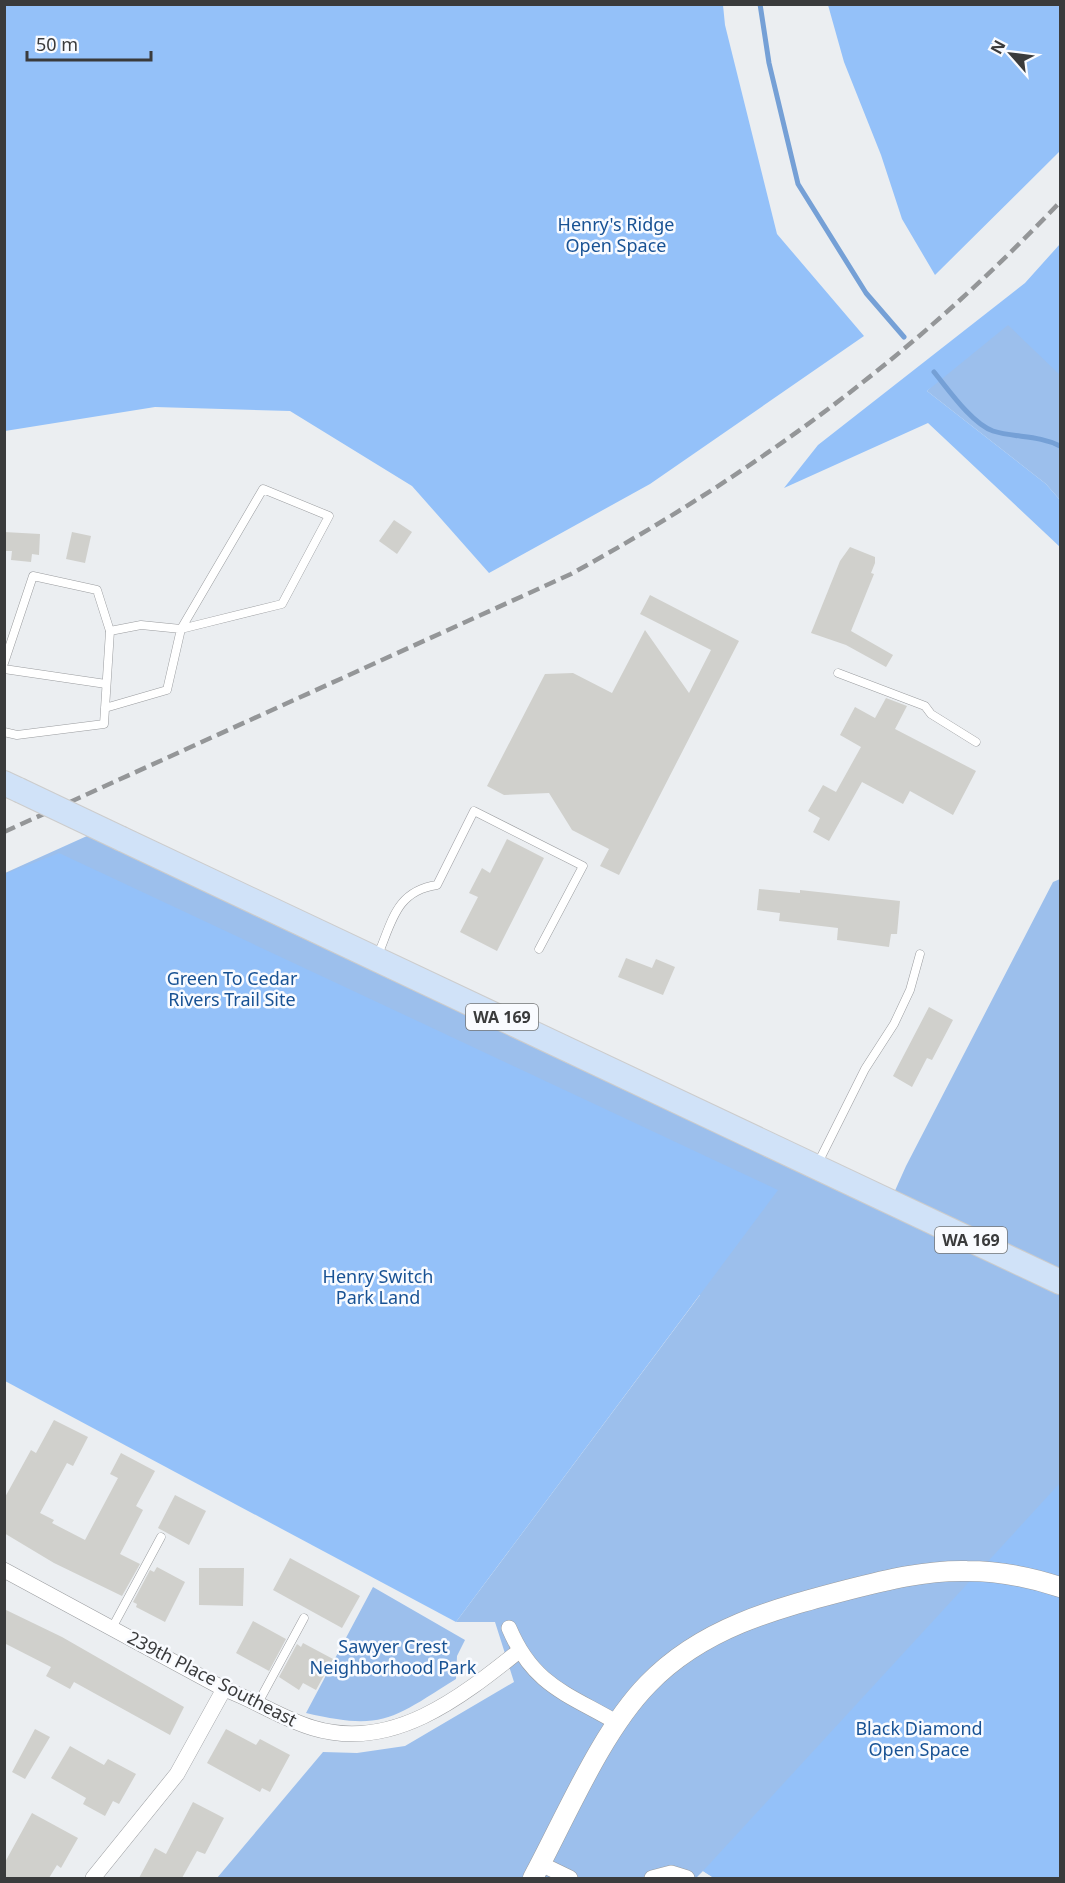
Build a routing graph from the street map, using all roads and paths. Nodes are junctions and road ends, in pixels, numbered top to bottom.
1 (181, 629) junction
2 (110, 631) junction
3 (4, 663) edge
4 (4, 669) edge
5 (838, 673) dead end
6 (106, 684) junction
7 (105, 708) junction
8 (4, 732) edge
9 (976, 742) dead end
10 (12, 786) edge
11 (539, 949) dead end
12 (920, 954) dead end
13 (376, 959) junction
14 (816, 1166) junction
15 (1060, 1282) edge
16 (161, 1537) dead end
17 (4, 1570) edge
18 (1060, 1587) edge
19 (304, 1618) dead end
20 (112, 1628) junction
21 (509, 1628) dead end
22 (519, 1651) junction
23 (224, 1689) junction
24 (258, 1703) junction
25 (616, 1722) junction
26 (537, 1871) edge
27 (93, 1878) edge
28 (570, 1878) edge
29 (652, 1878) edge
30 (687, 1878) edge

1 - 1 lane
1 - 2 lane
1 - 7 lane
2 - 3 lane
2 - 6 lane
4 - 6 lane
5 - 9 lane
6 - 7 lane
7 - 8 lane
10 - 13 main road, WA 169, bridge
11 - 13 lane
12 - 14 lane
13 - 14 main road, WA 169
14 - 15 main road, WA 169
16 - 20 lane
17 - 20 street, 239th Place Southeast
18 - 25 street
19 - 24 lane
20 - 23 street, 239th Place Southeast
21 - 22 street
22 - 24 street, 239th Place Southeast
22 - 25 street
23 - 24 street, 239th Place Southeast
23 - 27 street
25 - 26 street
26 - 28 street
29 - 30 street

